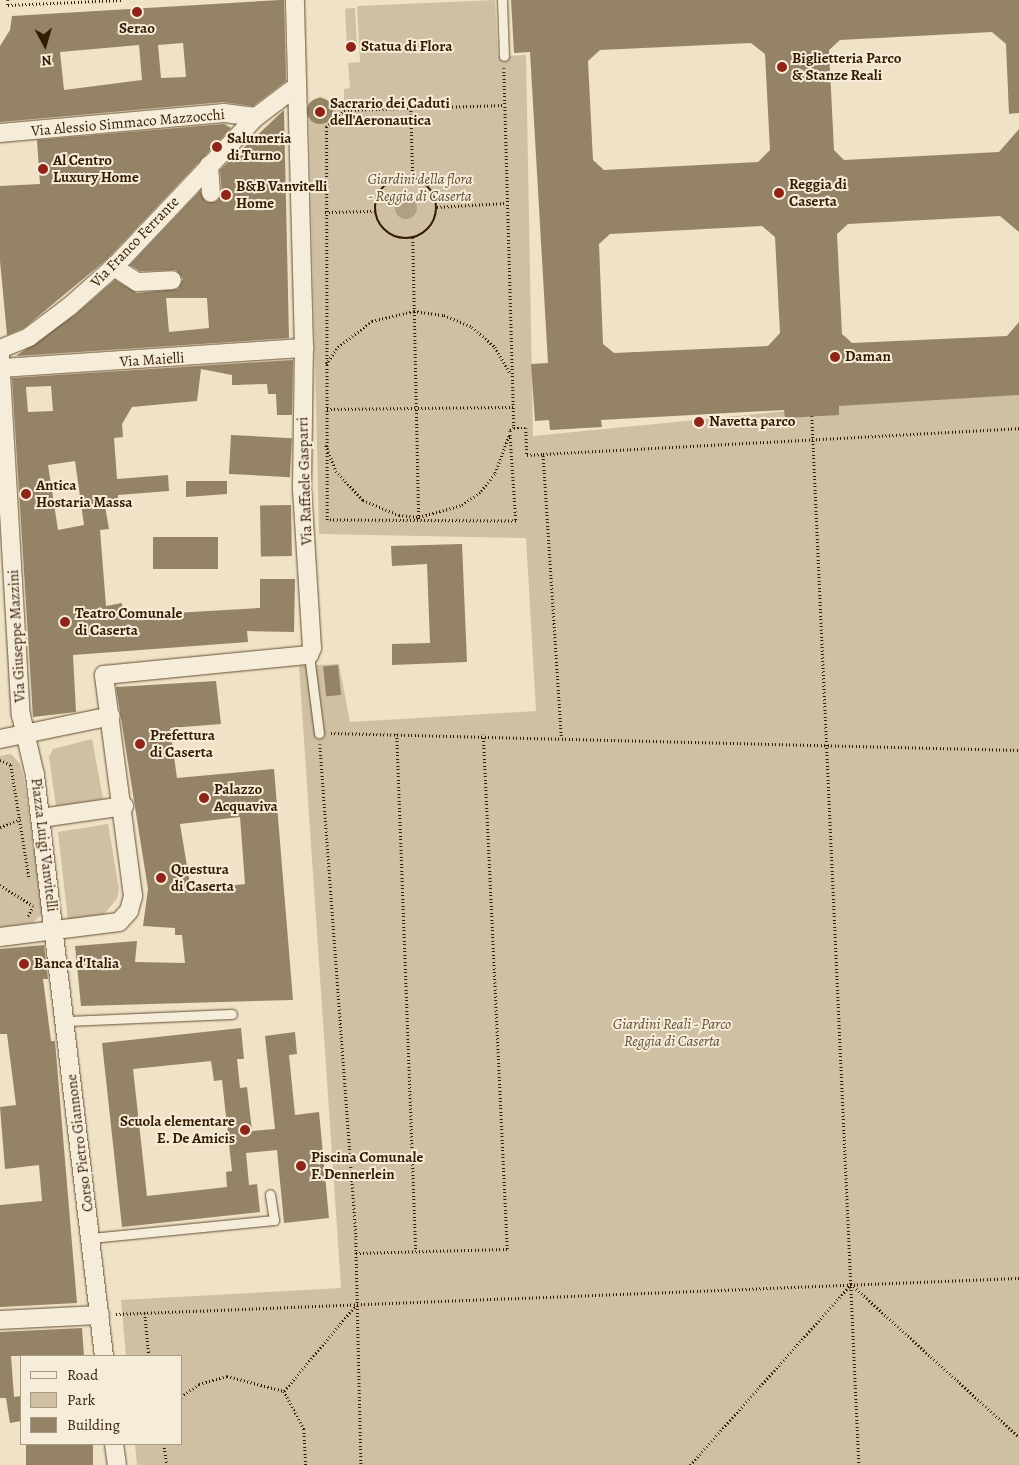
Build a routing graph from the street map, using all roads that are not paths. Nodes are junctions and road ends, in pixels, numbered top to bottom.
1 (295, 0) edge
2 (502, 0) edge
3 (504, 56) road end
4 (298, 93) junction
5 (256, 117) junction
6 (0, 133) edge
7 (209, 165) junction
8 (211, 193) dead end
9 (114, 267) junction
10 (172, 280) dead end
11 (304, 348) junction
12 (0, 349) edge
13 (0, 362) edge
14 (5, 493) edge
15 (309, 655) junction
16 (111, 716) junction
17 (319, 733) road end
18 (13, 737) edge
19 (124, 806) junction
20 (41, 818) junction
21 (55, 930) junction
22 (0, 937) edge
23 (232, 1014) dead end
24 (66, 1022) junction
25 (270, 1194) dead end
26 (91, 1238) junction
27 (100, 1315) junction
28 (0, 1320) edge
29 (104, 1355) edge
30 (114, 1445) edge
31 (117, 1465) edge

1 - 4 street, Via Raffaele Gasparri
2 - 3 lane
4 - 5 street, Via Franco Ferrante
4 - 11 street, Via Raffaele Gasparri
5 - 6 street, Via Alessio Simmaco Mazzocchi
5 - 7 street, Via Franco Ferrante
7 - 8 street
7 - 9 street, Via Franco Ferrante
9 - 10 street
9 - 12 street, Via Franco Ferrante
11 - 13 street, Via Maielli
11 - 15 street, Via Raffaele Gasparri
13 - 14 street, Via Giuseppe Mazzini
14 - 18 street, Via Giuseppe Mazzini
15 - 16 street
15 - 17 lane
16 - 18 street
16 - 19 street
18 - 20 street, Piazza Luigi Vanvitelli
19 - 20 street
19 - 21 street
20 - 21 street, Piazza Luigi Vanvitelli
21 - 22 street, Piazza Luigi Vanvitelli
21 - 24 street, Corso Pietro Giannone
23 - 24 lane
24 - 26 street, Corso Pietro Giannone
25 - 26 lane
26 - 27 street, Corso Pietro Giannone
27 - 28 street
27 - 29 street, Corso Pietro Giannone
30 - 31 street

